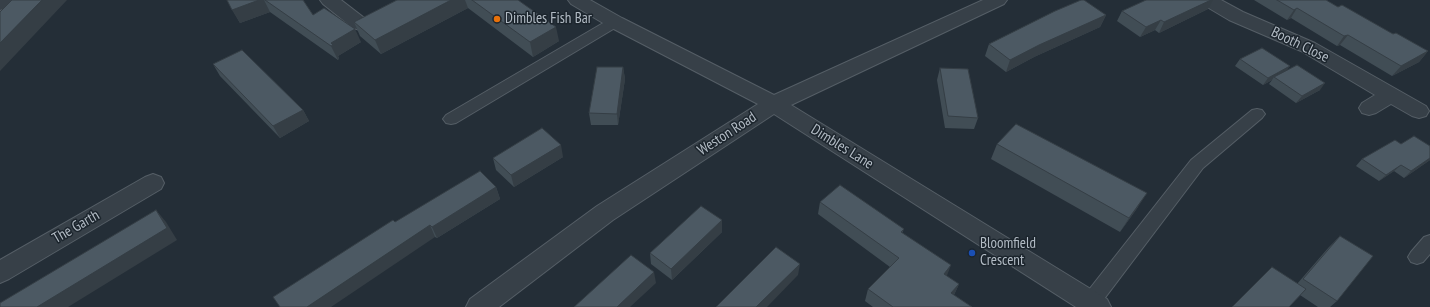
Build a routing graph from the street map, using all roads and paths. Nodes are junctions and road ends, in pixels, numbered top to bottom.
1 (4, 0) edge
2 (328, 0) edge
3 (577, 0) edge
4 (998, 0) edge
5 (1208, 0) edge
6 (0, 4) edge
7 (615, 22) junction
8 (360, 24) edge
9 (1391, 95) junction
10 (774, 104) junction
11 (1370, 108) dead end
12 (1419, 111) dead end
13 (1257, 114) dead end
14 (451, 119) dead end
15 (152, 183) dead end
16 (1430, 242) edge
17 (1417, 257) dead end
18 (0, 272) edge
19 (1094, 305) edge
20 (479, 307) edge

1 - 6 street
2 - 8 street
3 - 7 street, Dimbles Lane
4 - 10 street, Weston Road
5 - 9 street, Booth Close
7 - 10 street, Dimbles Lane
7 - 14 lane
9 - 11 street
9 - 12 street, Booth Close
10 - 19 street, Dimbles Lane
10 - 20 street, Weston Road
13 - 19 lane
15 - 18 street, The Garth
16 - 17 lane

